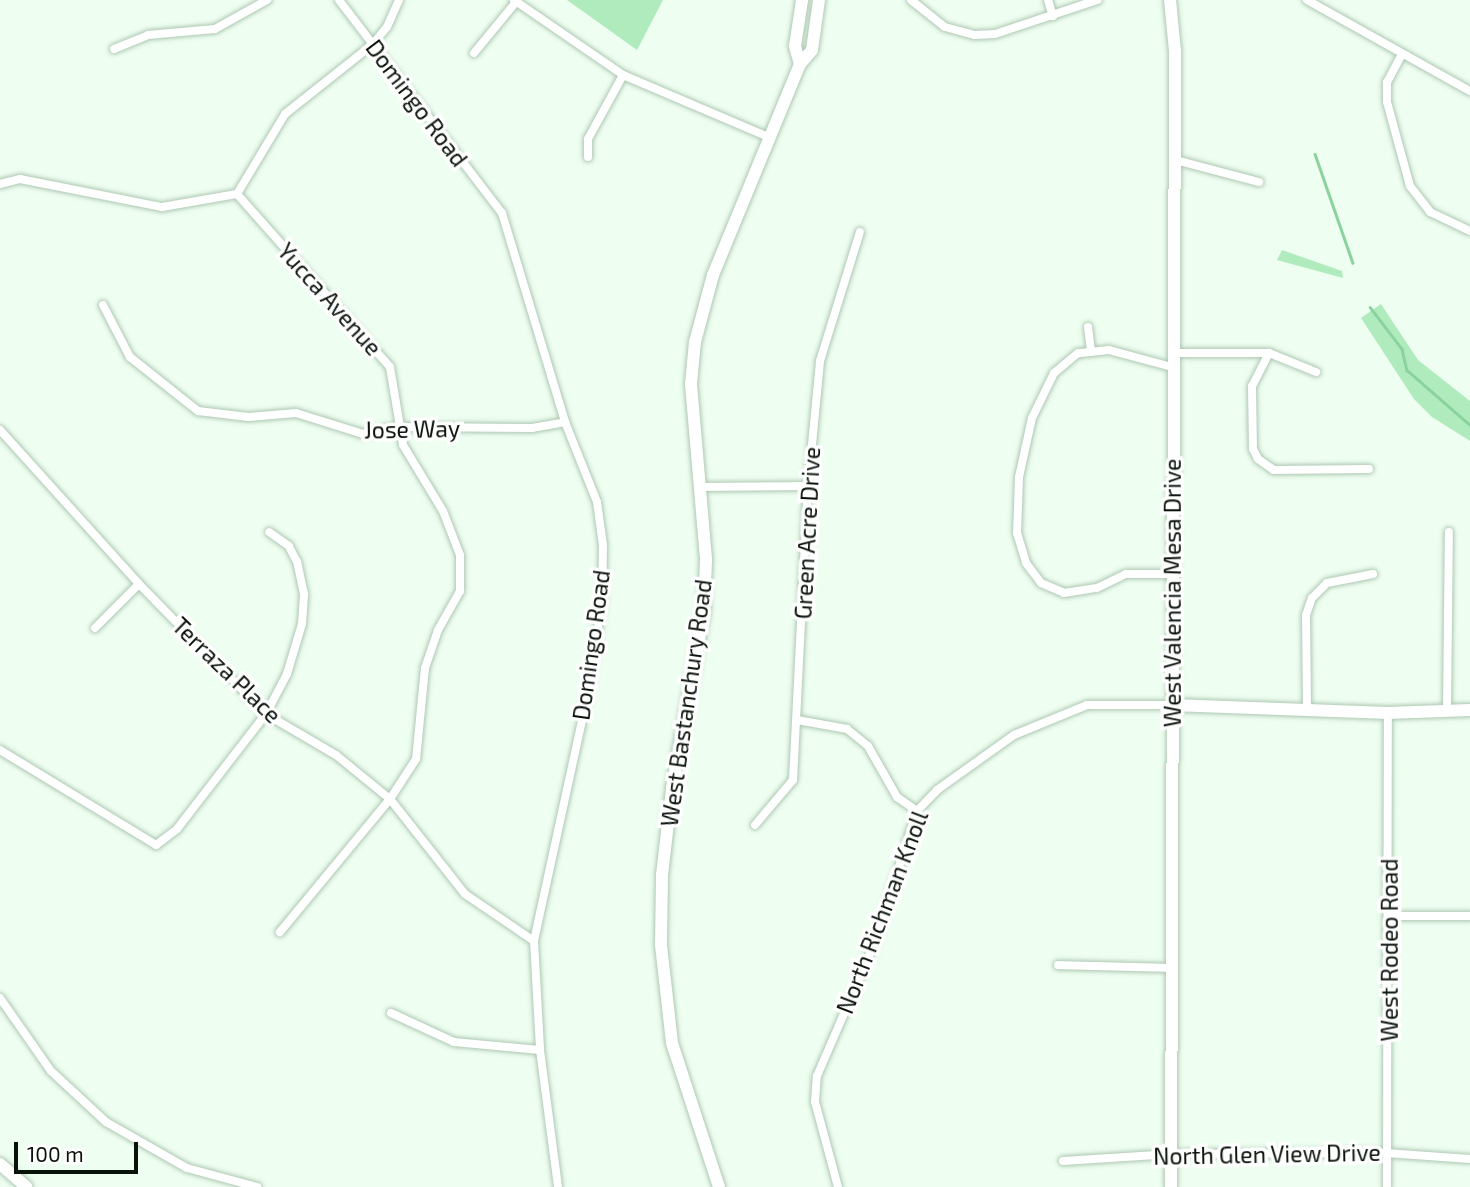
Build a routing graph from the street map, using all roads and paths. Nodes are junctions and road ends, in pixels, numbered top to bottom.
1 (267, 0) edge
2 (339, 0) edge
3 (399, 0) edge
4 (802, 0) edge
5 (820, 0) edge
6 (911, 0) edge
7 (1048, 0) edge
8 (1097, 0) edge
9 (1170, 0) edge
10 (515, 1) edge
11 (1311, 1) edge
12 (1053, 16) junction
13 (373, 44) junction
14 (114, 49) dead end
15 (474, 53) dead end
16 (1402, 54) junction
17 (800, 64) junction
18 (624, 75) junction
19 (1470, 80) edge
20 (1468, 90) edge
21 (771, 138) junction
22 (588, 157) dead end
23 (1175, 160) junction
24 (1259, 182) dead end
25 (0, 184) edge
26 (237, 194) junction
27 (1470, 231) edge
28 (860, 232) dead end
29 (103, 305) dead end
30 (1088, 327) dead end
31 (1091, 352) junction
32 (1269, 353) junction
33 (1173, 360) junction
34 (1316, 372) dead end
35 (565, 422) junction
36 (397, 427) junction
37 (0, 430) edge
38 (1369, 468) dead end
39 (808, 486) junction
40 (699, 487) junction
41 (269, 532) dead end
42 (1449, 532) dead end
43 (1173, 574) junction
44 (1373, 574) dead end
45 (139, 584) junction
46 (95, 628) dead end
47 (1172, 705) junction
48 (1307, 708) junction
49 (1470, 710) edge
50 (1447, 711) junction
51 (1388, 713) junction
52 (267, 715) junction
53 (797, 720) junction
54 (0, 750) edge
55 (390, 799) junction
56 (916, 811) junction
57 (755, 825) dead end
58 (1391, 916) junction
59 (1470, 916) edge
60 (280, 932) dead end
61 (534, 941) junction
62 (1058, 965) dead end
63 (1170, 968) junction
64 (0, 998) edge
65 (391, 1013) dead end
66 (540, 1050) junction
67 (1386, 1153) junction
68 (1172, 1154) junction
69 (1470, 1159) edge
70 (1063, 1161) dead end
71 (0, 1164) edge
72 (26, 1187) edge
73 (257, 1187) edge
74 (558, 1187) edge
75 (719, 1187) edge
76 (838, 1187) edge
77 (1171, 1187) edge
78 (1387, 1187) edge

1 - 14 street
2 - 13 street, Domingo Road
3 - 13 street
4 - 17 street, West Bastanchury Road
5 - 17 street, West Bastanchury Road
6 - 12 street
7 - 12 street
8 - 12 street
9 - 23 street, West Valencia Mesa Drive
10 - 15 street
10 - 18 street
11 - 16 street
13 - 26 street
13 - 35 street, Domingo Road
16 - 20 street
16 - 27 street
17 - 21 street, West Bastanchury Road
18 - 21 street
18 - 22 street
19 - 20 street
21 - 40 street, West Bastanchury Road
23 - 24 street
23 - 33 street, West Valencia Mesa Drive
25 - 26 street
26 - 36 street, Yucca Avenue
28 - 39 street, Green Acre Drive
29 - 36 street, Jose Way
30 - 31 street
31 - 33 street
31 - 43 street
32 - 33 street
32 - 34 street
32 - 38 street
33 - 43 street, West Valencia Mesa Drive
35 - 36 street, Jose Way
35 - 61 street, Domingo Road
36 - 55 street, Yucca Avenue
37 - 45 street, Terraza Place
39 - 40 street
39 - 53 street, Green Acre Drive
40 - 75 street, West Bastanchury Road
41 - 52 street
42 - 50 street
43 - 47 street, West Valencia Mesa Drive
44 - 48 street
45 - 46 street
45 - 52 street, Terraza Place
47 - 48 street, North Richman Knoll
47 - 56 street, North Richman Knoll
47 - 63 street, West Valencia Mesa Drive
48 - 51 street, North Richman Knoll
49 - 50 street, North Richman Knoll
50 - 51 street, North Richman Knoll
51 - 58 street, West Rodeo Road
52 - 54 street
52 - 55 street, Terraza Place
53 - 56 street
53 - 57 street, Green Acre Drive
55 - 60 street, Yucca Avenue
55 - 61 street, Terraza Place
56 - 76 street, North Richman Knoll
58 - 59 street
58 - 67 street, West Rodeo Road
61 - 66 street, Domingo Road
62 - 63 street
63 - 68 street, West Valencia Mesa Drive
64 - 73 street
65 - 66 street
66 - 74 street, Domingo Road
67 - 68 street, North Glen View Drive
67 - 69 street, North Glen View Drive
67 - 78 street, West Rodeo Road
68 - 70 street, North Glen View Drive
68 - 77 street, West Valencia Mesa Drive
71 - 72 street

